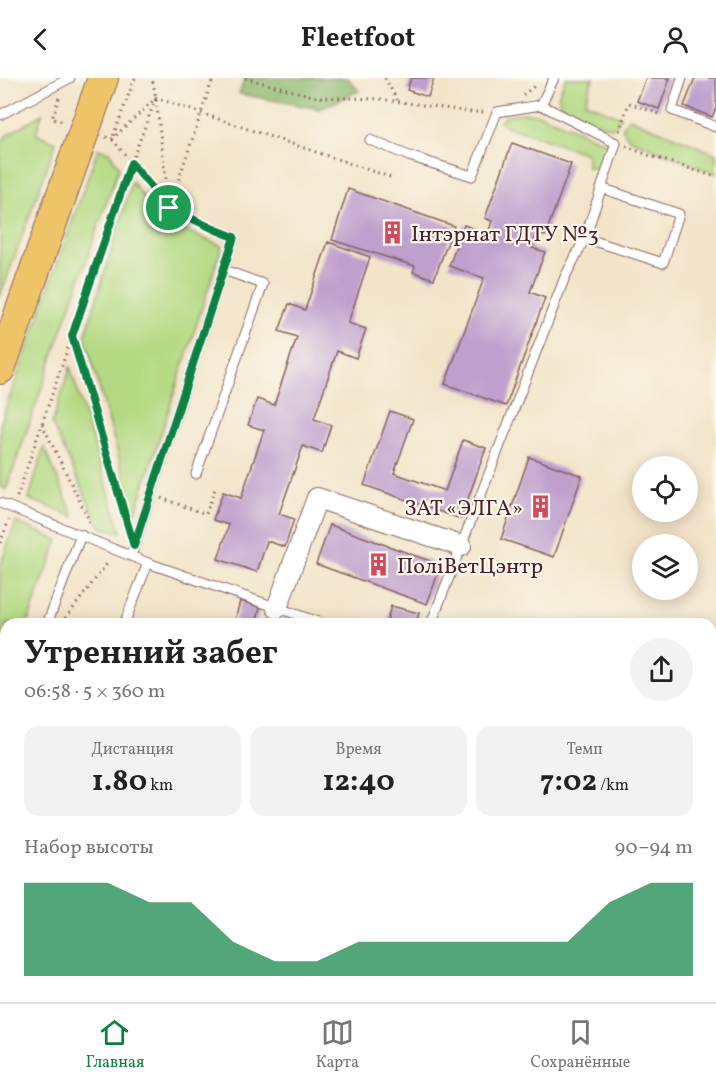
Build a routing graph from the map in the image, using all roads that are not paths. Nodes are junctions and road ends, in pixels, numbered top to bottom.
1 (103, 78) edge
2 (554, 78) edge
3 (682, 78) edge
4 (68, 79) edge
5 (542, 105) junction
6 (0, 115) edge
7 (716, 127) edge
8 (370, 140) dead end
9 (601, 188) junction
10 (214, 229) road end
11 (585, 238) junction
12 (224, 270) junction
13 (0, 369) edge
14 (196, 474) dead end
15 (0, 502) edge
16 (81, 536) junction
17 (461, 546) junction
18 (131, 556) junction
19 (147, 563) junction
20 (277, 608) junction
21 (49, 618) edge
22 (126, 618) edge
23 (306, 618) edge
24 (433, 618) edge

1 - 13 main road
2 - 5 lane
3 - 7 lane
4 - 6 lane
5 - 8 lane
5 - 9 lane
9 - 11 lane
9 - 11 lane
10 - 12 lane
11 - 17 lane
12 - 14 lane
12 - 18 lane
15 - 16 lane
16 - 18 lane
16 - 21 lane
17 - 20 street
17 - 24 lane
18 - 19 lane
19 - 20 lane
19 - 22 lane
20 - 23 lane

